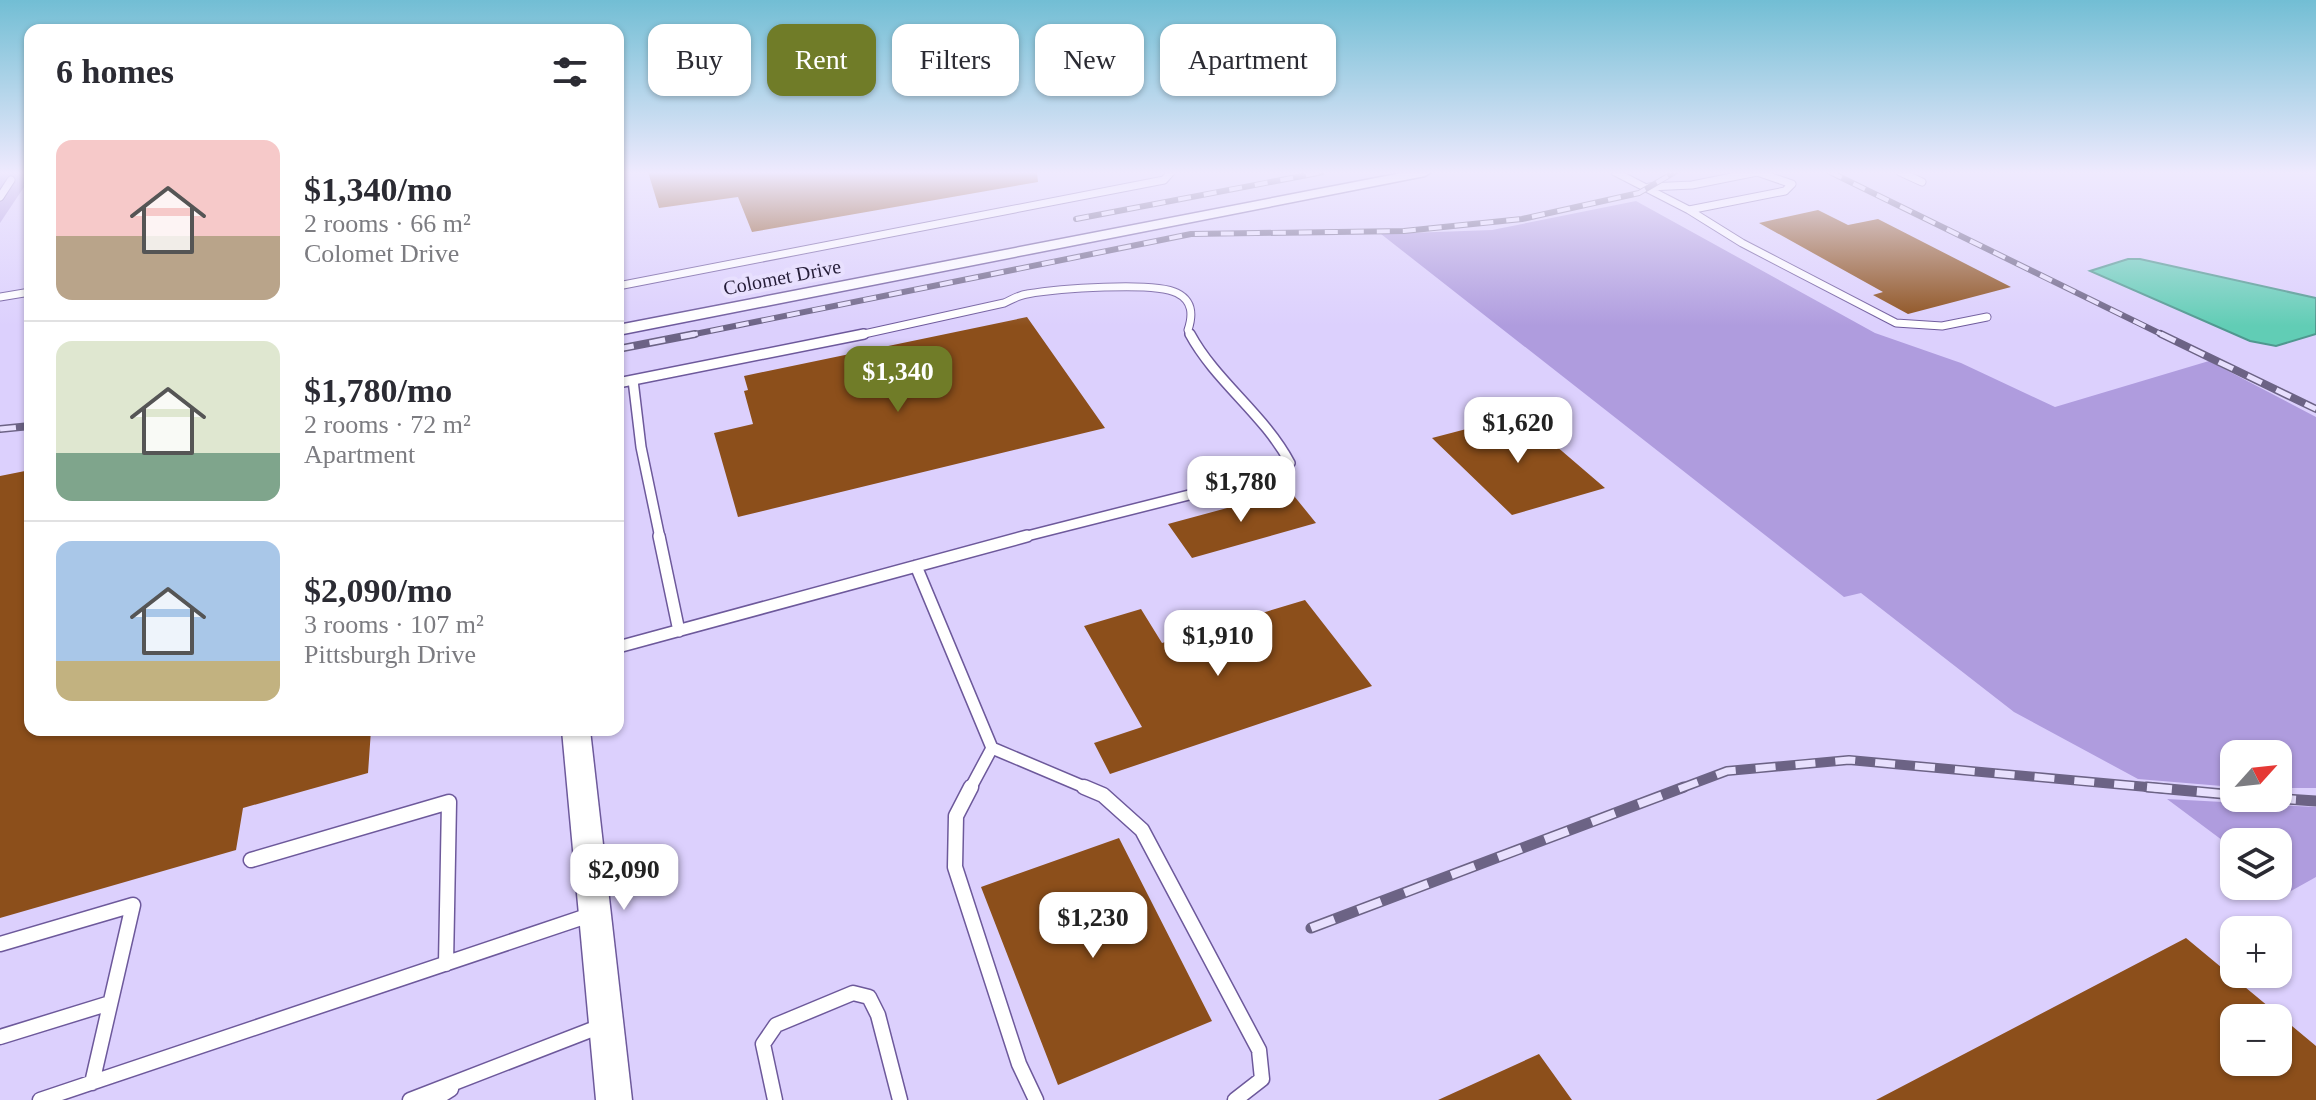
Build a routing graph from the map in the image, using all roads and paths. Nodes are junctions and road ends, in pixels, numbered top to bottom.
1 (941, 223) edge
2 (1163, 223) edge
3 (1710, 223) edge
4 (624, 285) edge
5 (24, 293) edge
6 (0, 297) edge
7 (1987, 317) dead end
8 (624, 329) edge
9 (633, 380) junction
10 (624, 382) edge
11 (916, 566) junction
12 (679, 631) junction
13 (624, 645) edge
14 (577, 736) edge
15 (992, 748) junction
16 (251, 860) dead end
17 (595, 913) junction
18 (0, 944) edge
19 (446, 964) junction
20 (110, 1003) junction
21 (607, 1024) junction
22 (0, 1037) edge
23 (469, 1077) junction
24 (92, 1083) junction
25 (40, 1100) edge
26 (410, 1100) edge
27 (434, 1100) edge
28 (614, 1100) edge
29 (775, 1100) edge
30 (900, 1100) edge
31 (1036, 1100) edge
32 (1235, 1100) edge

1 - 4 lane
2 - 8 street, Colomet Drive
3 - 7 lane
5 - 6 lane
9 - 10 lane
9 - 11 lane
9 - 12 lane
11 - 12 lane
11 - 15 lane
12 - 13 lane
14 - 17 street
15 - 31 lane
15 - 32 lane
16 - 19 lane
17 - 19 lane
17 - 21 street
18 - 20 lane
19 - 24 lane
20 - 22 lane
20 - 24 lane
21 - 23 lane
21 - 28 street
23 - 26 lane
23 - 27 lane
24 - 25 lane
29 - 30 lane

